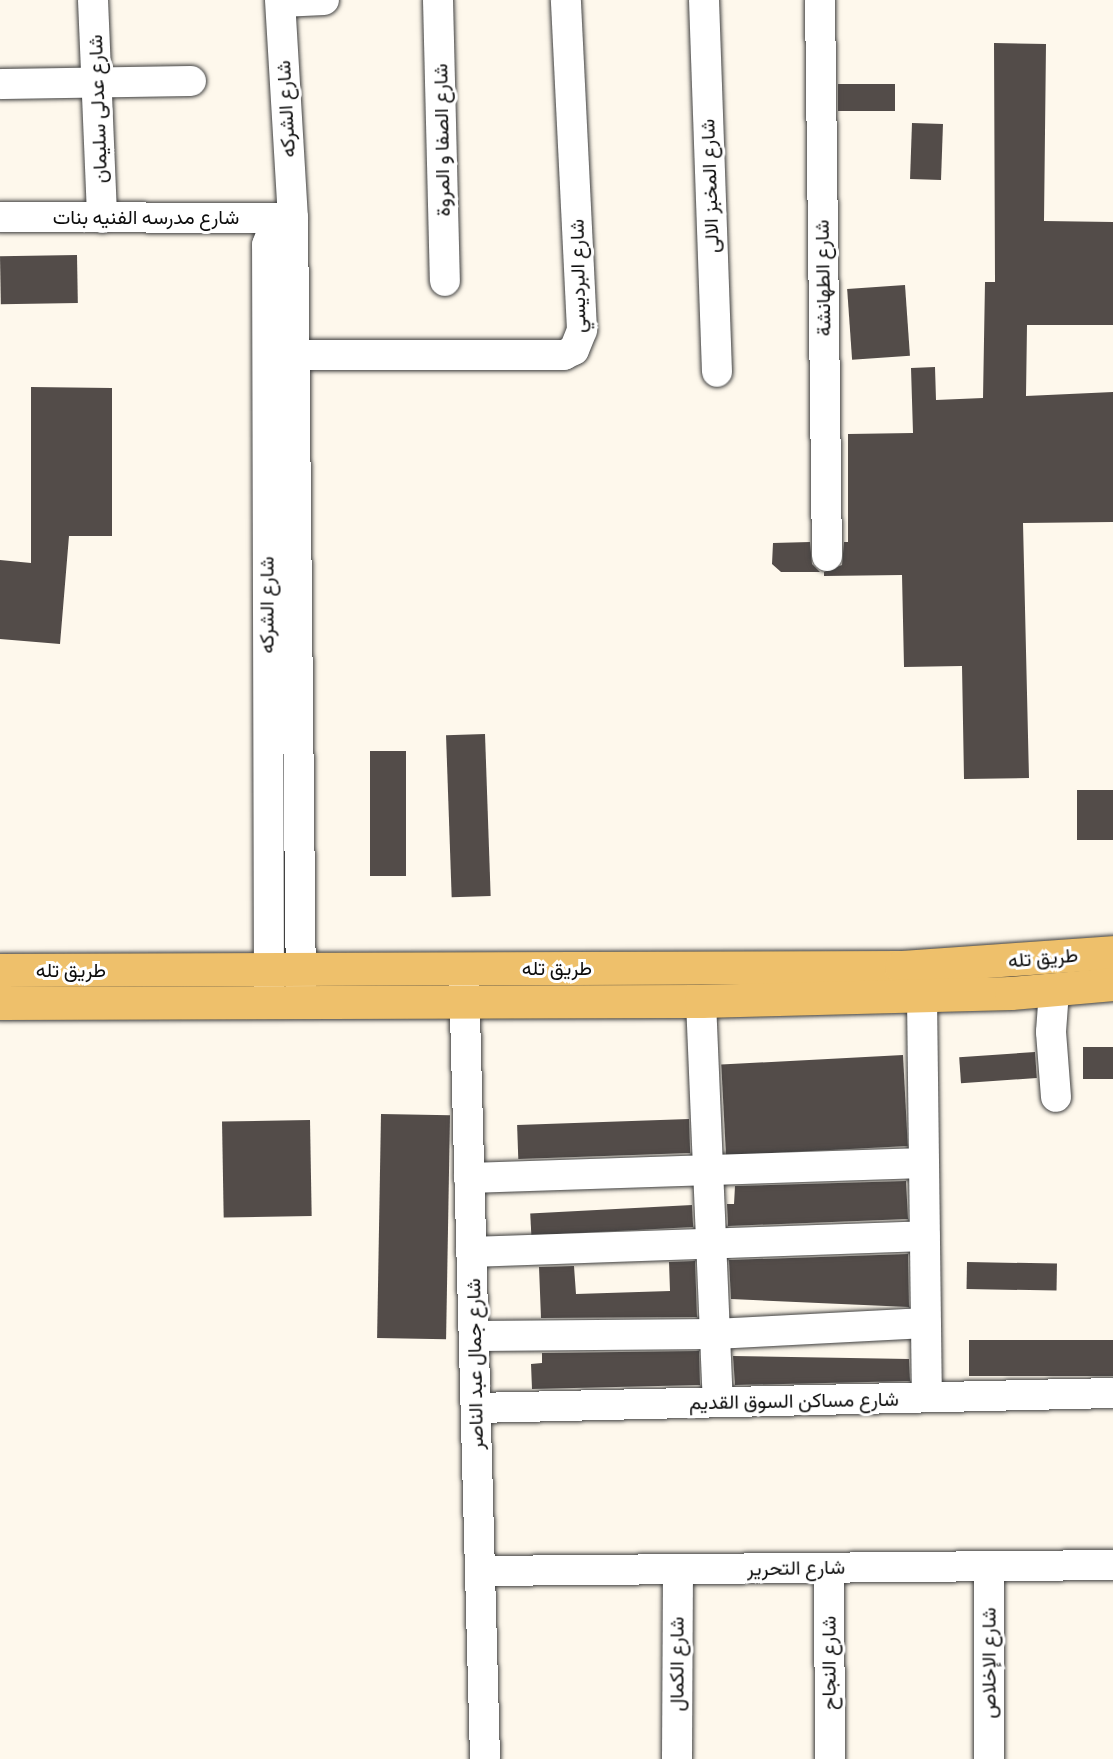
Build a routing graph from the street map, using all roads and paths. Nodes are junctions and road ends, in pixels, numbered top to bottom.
1 (93, 0) edge
2 (324, 0) edge
3 (438, 0) edge
4 (566, 0) edge
5 (704, 0) edge
6 (820, 0) edge
7 (280, 1) edge
8 (191, 81) dead end
9 (98, 83) junction
10 (0, 84) edge
11 (0, 217) edge
12 (102, 218) junction
13 (292, 218) junction
14 (445, 281) dead end
15 (266, 354) junction
16 (295, 355) junction
17 (717, 372) dead end
18 (827, 556) dead end
19 (1113, 952) edge
20 (285, 969) junction
21 (464, 969) junction
22 (0, 970) edge
23 (1113, 984) edge
24 (1054, 991) junction
25 (922, 997) junction
26 (701, 1001) junction
27 (465, 1002) junction
28 (0, 1003) edge
29 (285, 1005) junction
30 (1056, 1097) dead end
31 (924, 1163) junction
32 (708, 1170) junction
33 (469, 1178) junction
34 (925, 1236) junction
35 (711, 1243) junction
36 (471, 1252) junction
37 (926, 1323) junction
38 (715, 1334) junction
39 (477, 1336) junction
40 (1113, 1393) edge
41 (927, 1397) junction
42 (718, 1402) junction
43 (476, 1408) junction
44 (1113, 1565) edge
45 (988, 1567) junction
46 (829, 1568) junction
47 (678, 1570) junction
48 (480, 1571) junction
49 (485, 1759) edge
50 (677, 1759) edge
51 (830, 1759) edge
52 (989, 1759) edge

1 - 9 street, شارع عدلى سليمان
2 - 7 street
3 - 14 street, شارع الصفا و المروة
4 - 16 street, شارع البرديسي
5 - 17 street, شارع المخبز الالى
6 - 18 street, شارع الطهانشة
7 - 13 street, شارع الشركه
8 - 9 street
9 - 10 street
9 - 12 street, شارع عدلى سليمان
11 - 12 street, شارع مدرسه الفنيه بنات
12 - 13 street, شارع مدرسه الفنيه بنات
13 - 15 street, شارع الشركه
13 - 16 street, شارع الشركه
15 - 16 street, شارع البرديسي
15 - 20 street, شارع الشركه
16 - 20 street, شارع الشركه
19 - 21 main road, طريق تله
20 - 21 main road, طريق تله
20 - 22 main road, طريق تله
20 - 29 street, شارع الشركه
21 - 27 street, شارع جمال عبد الناصر
23 - 24 main road, طريق تله
24 - 25 main road, طريق تله
24 - 30 street
25 - 26 main road, طريق تله
25 - 31 street
26 - 27 main road, طريق تله
26 - 32 street
27 - 29 main road, طريق تله
27 - 33 street, شارع جمال عبد الناصر
28 - 29 main road, طريق تله
31 - 32 street
31 - 34 street
32 - 33 street
32 - 35 street
33 - 36 street, شارع جمال عبد الناصر
34 - 35 street
34 - 37 street
35 - 36 street
35 - 38 street
36 - 39 street, شارع جمال عبد الناصر
37 - 38 street
37 - 41 street
38 - 39 street
38 - 42 street
39 - 43 street, شارع جمال عبد الناصر
40 - 41 street, شارع مساكن السوق القديم
41 - 42 street, شارع مساكن السوق القديم
42 - 43 street, شارع مساكن السوق القديم
43 - 48 street, شارع جمال عبد الناصر
44 - 45 street, شارع التحرير
45 - 46 street, شارع التحرير
45 - 52 street, شارع الإخلاص
46 - 47 street, شارع التحرير
46 - 51 street, شارع النجاح
47 - 48 street, شارع التحرير
47 - 50 street, شارع الكمال
48 - 49 street, شارع جمال عبد الناصر

